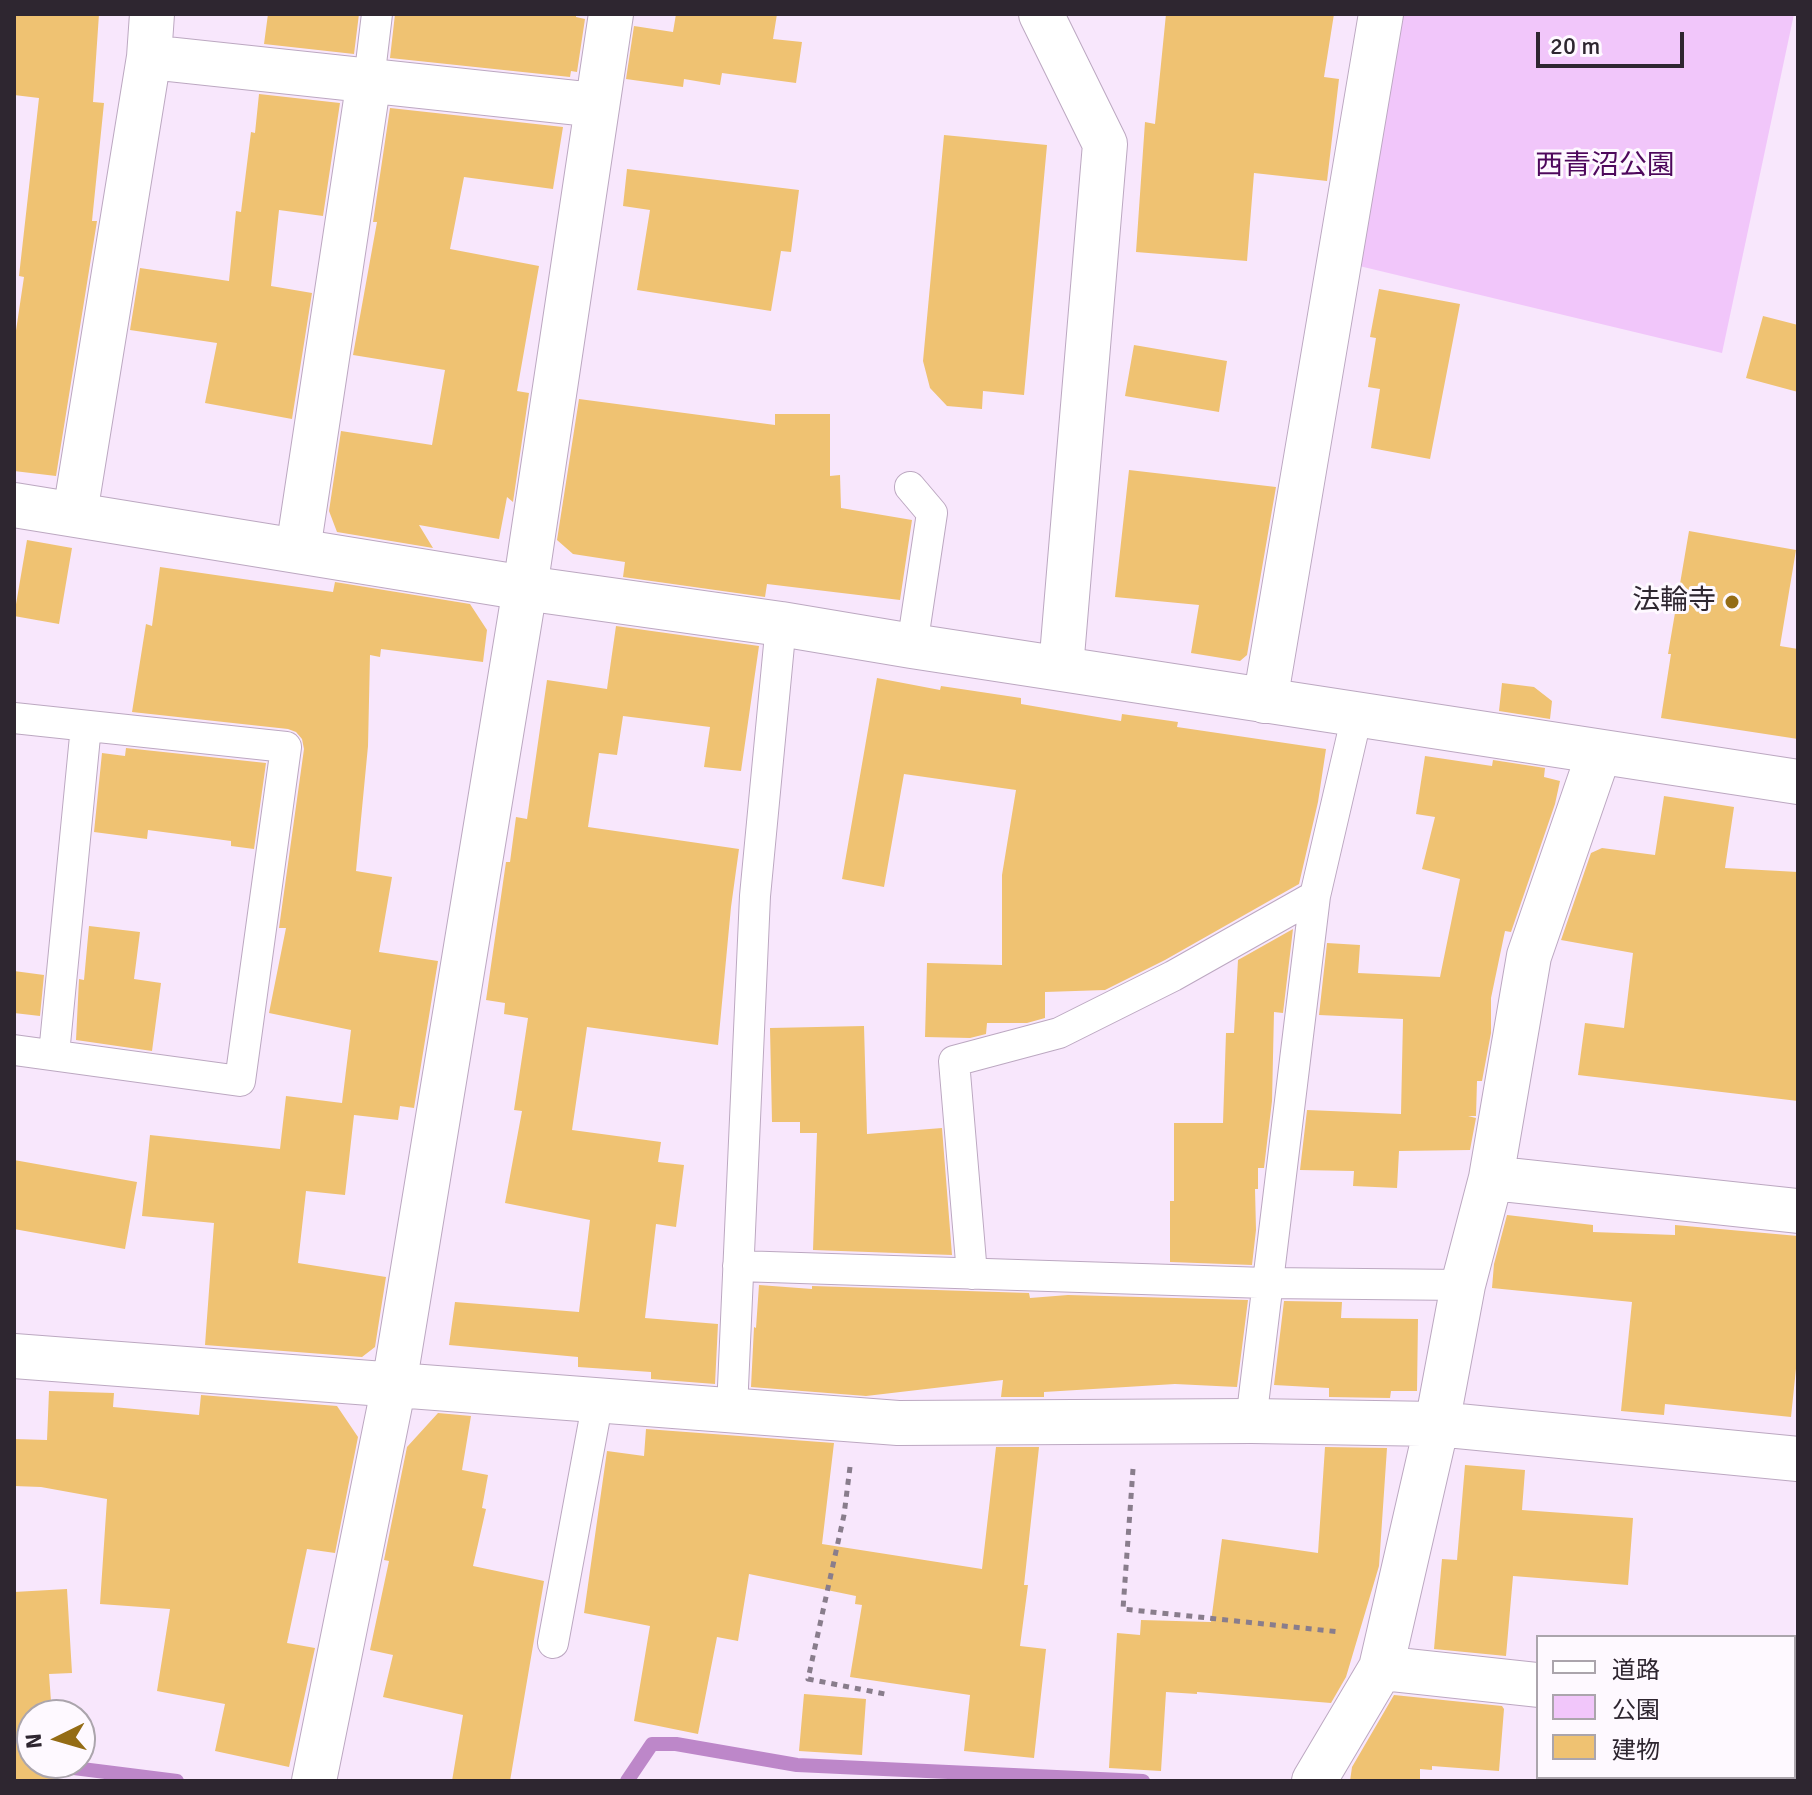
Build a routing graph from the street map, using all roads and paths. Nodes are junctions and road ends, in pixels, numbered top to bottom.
1 (152, 14) edge
2 (377, 14) edge
3 (611, 14) edge
4 (1041, 14) edge
5 (1381, 14) edge
6 (149, 57) junction
7 (369, 80) junction
8 (596, 105) junction
9 (910, 487) dead end
10 (14, 505) edge
11 (75, 513) junction
12 (298, 550) junction
13 (525, 588) junction
14 (781, 624) junction
15 (912, 646) junction
16 (1061, 668) junction
17 (1265, 701) junction
18 (1357, 715) junction
19 (14, 718) edge
20 (86, 726) junction
21 (1599, 753) junction
22 (1798, 782) edge
23 (1315, 896) junction
24 (14, 1050) edge
25 (54, 1054) junction
26 (1491, 1178) junction
27 (1798, 1211) edge
28 (738, 1266) junction
29 (972, 1274) junction
30 (1266, 1283) junction
31 (1463, 1285) junction
32 (14, 1356) edge
33 (394, 1385) junction
34 (598, 1400) junction
35 (732, 1409) junction
36 (855, 1420) junction
37 (1137, 1421) junction
38 (1251, 1421) junction
39 (1437, 1424) junction
40 (1798, 1459) edge
41 (553, 1643) dead end
42 (1385, 1653) junction
43 (1536, 1685) edge
44 (885, 1694) dead end
45 (314, 1781) edge
46 (1314, 1781) edge

1 - 6 street
2 - 7 lane
3 - 8 street
4 - 16 street
5 - 17 street
6 - 7 street
6 - 11 street
7 - 8 street
7 - 12 street
8 - 13 street
9 - 15 lane
10 - 11 street
11 - 12 street
12 - 13 street
13 - 14 street
13 - 33 street
14 - 15 street
14 - 28 lane
15 - 16 street
16 - 17 street
17 - 18 street
18 - 21 street
18 - 23 lane
19 - 20 lane
20 - 25 lane
20 - 25 lane
21 - 22 street
21 - 26 street
23 - 29 lane
23 - 30 lane
24 - 25 lane
26 - 27 street
26 - 31 street
28 - 29 lane
28 - 35 lane
29 - 30 lane
30 - 31 lane
30 - 38 lane
31 - 39 street
32 - 33 street
33 - 34 street
33 - 45 street
34 - 35 street
34 - 41 lane
35 - 36 street
36 - 37 street
36 - 44 path
37 - 38 street
37 - 42 path
38 - 39 street
39 - 40 street
39 - 42 street
42 - 43 street
42 - 46 street

